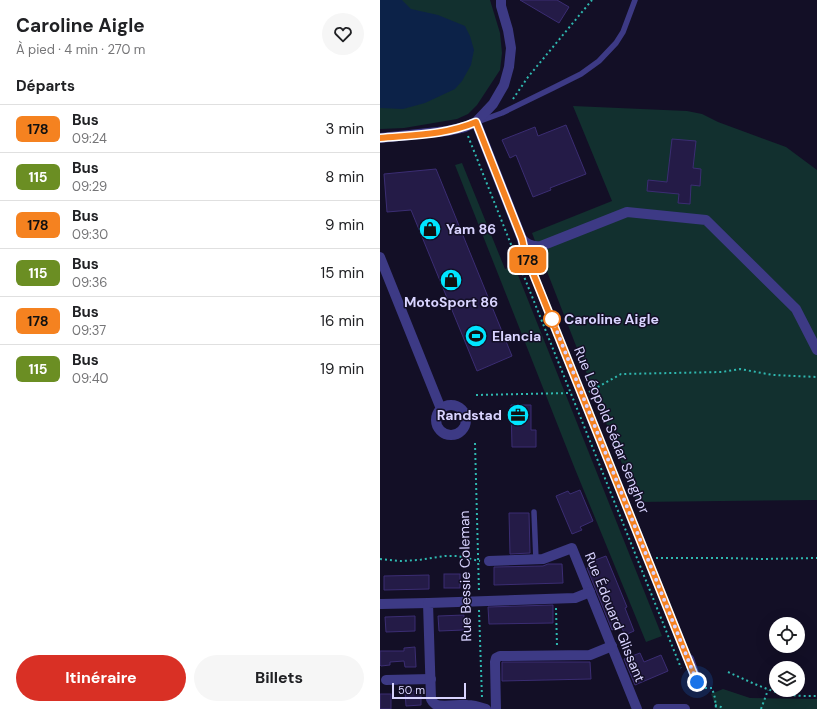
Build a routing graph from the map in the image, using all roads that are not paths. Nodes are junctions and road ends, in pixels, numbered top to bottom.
1 (501, 0) edge
2 (636, 0) edge
3 (476, 122) junction
4 (380, 138) edge
5 (522, 239) junction
6 (380, 257) edge
7 (522, 260) joint
8 (817, 350) edge
9 (441, 409) dead end
10 (534, 512) dead end
11 (536, 560) junction
12 (484, 561) road end
13 (590, 592) junction
14 (428, 602) junction
15 (381, 604) dead end
16 (612, 646) junction
17 (689, 659) joint
18 (431, 679) junction
19 (386, 680) dead end
20 (701, 685) road end
21 (484, 708) edge
22 (496, 709) edge
23 (637, 709) edge
24 (658, 709) edge
25 (685, 709) edge

1 - 3 street
2 - 3 lane
3 - 4 street
3 - 5 street, Rue Léopold Sédar Senghor
5 - 7 street, Rue Léopold Sédar Senghor
5 - 8 street
6 - 9 street
7 - 17 lane, Rue Léopold Sédar Senghor
10 - 11 lane
11 - 12 street, Rue Édouard Glissant
11 - 13 street, Rue Édouard Glissant
13 - 14 street
13 - 16 street, Rue Édouard Glissant
14 - 15 street
14 - 18 street
16 - 22 street
16 - 23 street, Rue Édouard Glissant
17 - 20 street, Rue Léopold Sédar Senghor
18 - 19 street
18 - 21 street
24 - 25 street

